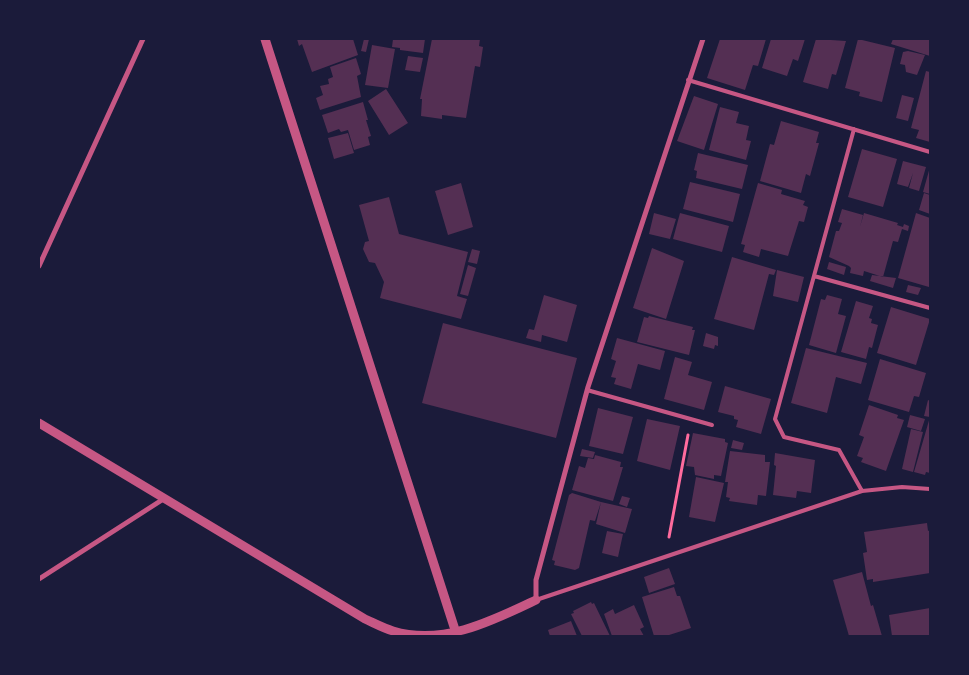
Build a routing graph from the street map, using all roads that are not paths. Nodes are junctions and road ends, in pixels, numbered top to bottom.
1 (143, 39) edge
2 (265, 39) edge
3 (703, 39) edge
4 (688, 80) junction
5 (854, 129) junction
6 (930, 152) edge
7 (39, 266) edge
8 (814, 276) junction
9 (930, 308) edge
10 (587, 390) junction
11 (39, 423) edge
12 (712, 425) dead end
13 (930, 489) edge
14 (862, 491) junction
15 (165, 498) junction
16 (39, 579) edge
17 (536, 600) junction
18 (456, 635) edge

1 - 7 street
2 - 18 street
3 - 4 street
4 - 5 lane
4 - 10 street
5 - 6 lane
5 - 8 lane
8 - 9 lane
8 - 14 lane
10 - 12 lane
10 - 17 street
11 - 15 street
13 - 14 lane
14 - 17 lane
15 - 16 street
15 - 18 street
17 - 18 street

